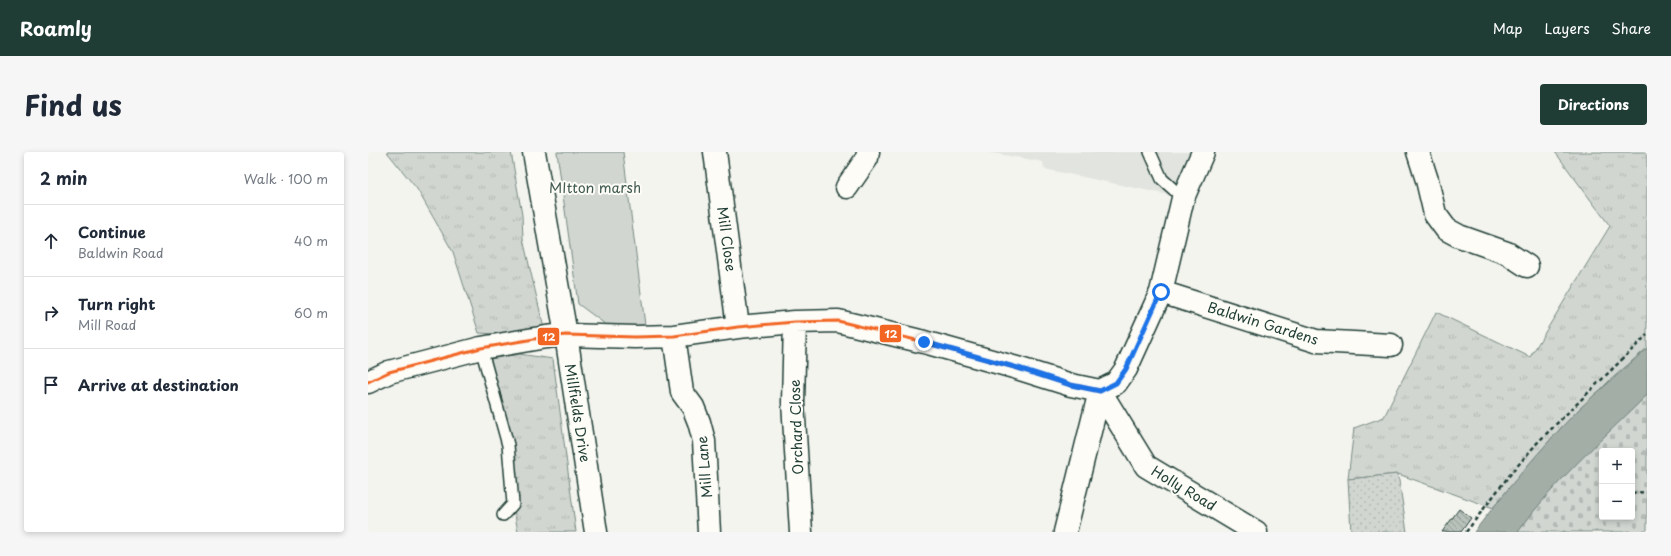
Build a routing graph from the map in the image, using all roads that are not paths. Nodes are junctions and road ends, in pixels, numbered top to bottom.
1 (534, 152) edge
2 (715, 152) edge
3 (868, 152) edge
4 (1150, 152) edge
5 (1203, 152) edge
6 (1418, 152) edge
7 (847, 187) dead end
8 (1183, 198) junction
9 (1527, 266) dead end
10 (1161, 292) junction
11 (795, 322) junction
12 (738, 327) junction
13 (566, 334) junction
14 (674, 336) junction
15 (1391, 346) dead end
16 (481, 348) junction
17 (368, 382) edge
18 (1100, 391) junction
19 (503, 515) dead end
20 (596, 532) edge
21 (709, 532) edge
22 (800, 532) edge
23 (1065, 532) edge
24 (1256, 532) edge

1 - 13 street, Millfields Drive
2 - 12 street, Mill Close
3 - 7 street
4 - 8 lane
5 - 8 street
6 - 9 street
8 - 10 street
10 - 15 street, Baldwin Gardens
10 - 18 street
11 - 12 street
11 - 18 street
11 - 22 street, Orchard Close
12 - 14 street
13 - 14 street
13 - 16 street
13 - 20 street, Millfields Drive
14 - 21 street, Mill Lane
16 - 17 street
16 - 19 lane
18 - 23 street
18 - 24 street, Holly Road

